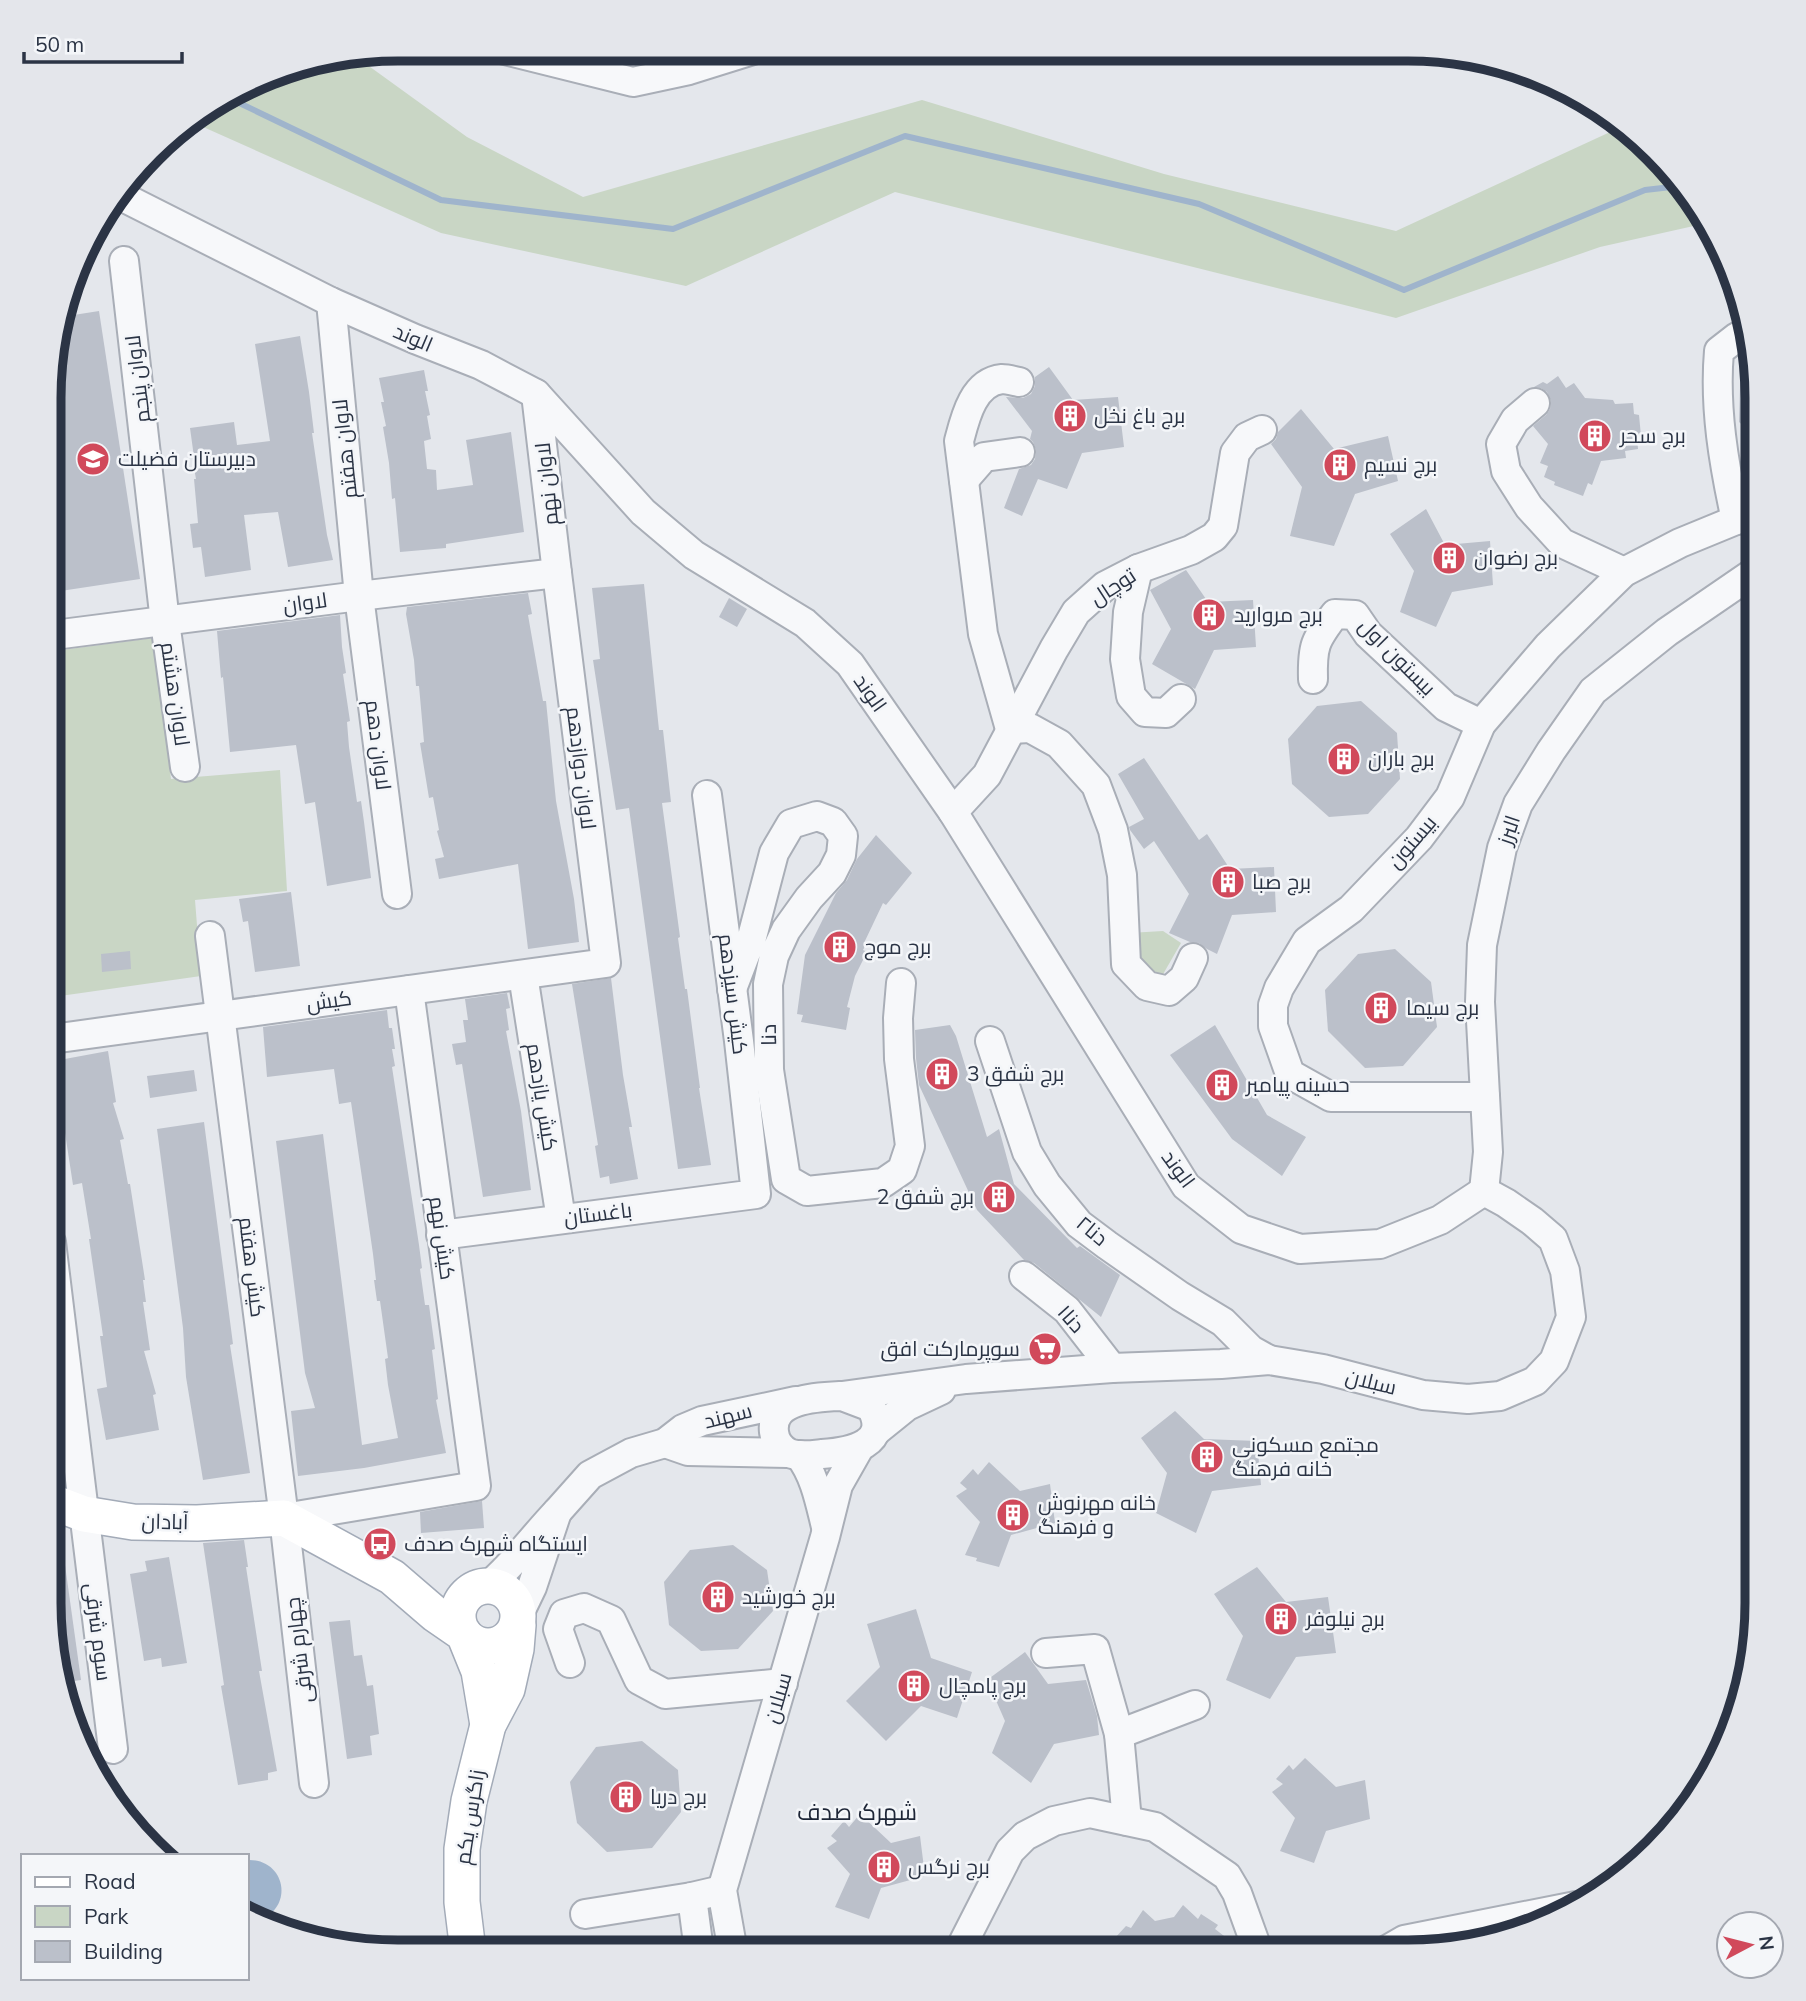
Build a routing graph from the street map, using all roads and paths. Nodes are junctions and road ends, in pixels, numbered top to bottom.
1 (549, 61) edge
2 (718, 61) edge
3 (127, 199) edge
4 (124, 261) dead end
5 (331, 302) junction
6 (1739, 337) edge
7 (1019, 382) dead end
8 (536, 394) junction
9 (1535, 403) dead end
10 (1262, 430) dead end
11 (1020, 452) dead end
12 (964, 481) junction
13 (1745, 517) edge
14 (1745, 519) edge
15 (1138, 569) junction
16 (1624, 572) junction
17 (556, 573) junction
18 (1745, 579) edge
19 (359, 596) junction
20 (165, 622) junction
21 (61, 634) edge
22 (1313, 679) dead end
23 (1181, 699) dead end
24 (1481, 724) junction
25 (1010, 729) junction
26 (185, 767) dead end
27 (707, 795) dead end
28 (953, 811) junction
29 (397, 894) dead end
30 (210, 936) dead end
31 (1193, 958) dead end
32 (606, 964) joint
33 (523, 975) junction
34 (901, 983) dead end
35 (732, 989) junction
36 (409, 990) junction
37 (221, 1016) junction
38 (61, 1038) edge
39 (990, 1041) dead end
40 (1485, 1097) junction
41 (1484, 1191) junction
42 (756, 1194) joint
43 (561, 1219) junction
44 (441, 1235) junction
45 (1024, 1276) dead end
46 (61, 1324) edge
47 (1269, 1360) junction
48 (1112, 1368) junction
49 (966, 1379) junction
50 (842, 1396) junction
51 (796, 1401) junction
52 (867, 1439) junction
53 (665, 1443) junction
54 (793, 1454) junction
55 (476, 1486) joint
56 (61, 1505) edge
57 (557, 1511) junction
58 (84, 1514) junction
59 (284, 1517) junction
60 (827, 1530) junction
61 (392, 1577) junction
62 (483, 1586) junction
63 (518, 1619) junction
64 (464, 1634) junction
65 (1046, 1653) dead end
66 (570, 1663) dead end
67 (783, 1683) junction
68 (1195, 1706) dead end
69 (488, 1725) junction
70 (1119, 1734) junction
71 (113, 1749) dead end
72 (314, 1783) dead end
73 (1127, 1821) junction
74 (722, 1890) junction
75 (692, 1898) junction
76 (585, 1913) dead end
77 (1538, 1913) edge
78 (467, 1940) edge
79 (698, 1940) edge
80 (731, 1940) edge
81 (964, 1940) edge
82 (1254, 1940) edge
83 (1404, 1940) edge

1 - 2 street
3 - 5 street, الوند
4 - 20 street, لاوان پنجم
5 - 8 street, الوند
5 - 19 street, لاوان هفتم
6 - 13 street
7 - 12 street
8 - 17 street, لاوان نهم
8 - 28 street, الوند
9 - 16 street
10 - 15 street, توچال
11 - 12 street
12 - 25 street
14 - 16 street, بیستون
15 - 23 street
15 - 25 street, توچال
16 - 24 street, بیستون
17 - 19 street, لاوان
17 - 32 street, لاوان دوازدهم
18 - 40 street, البرز
19 - 20 street, لاوان
19 - 29 street, لاوان دهم
20 - 21 street, لاوان
20 - 26 street, لاوان هشتم
22 - 24 street, بیستون اول
24 - 40 street, بیستون
25 - 28 street, توچال
25 - 31 street
27 - 35 street, کیش سیزدهم
28 - 41 street, الوند
30 - 37 street, کیش هفتم
32 - 33 street, کیش
33 - 36 street, کیش
33 - 43 street, کیش یازدهم
34 - 35 street, دنا
35 - 42 street, کیش سیزدهم
36 - 37 street, کیش
36 - 44 street, کیش نهم
37 - 38 street, کیش
37 - 59 street, کیش هفتم
39 - 47 street, دنا۲
40 - 41 street, البرز
41 - 47 street, سبلان
42 - 43 street, باغستان
43 - 44 street, باغستان
44 - 55 street, کیش نهم
45 - 48 street, دنا۱
46 - 58 street, سوم شرقی
47 - 48 street, سبلان
48 - 49 street, سبلان
49 - 50 street, سبلان
49 - 52 street, سبلان
50 - 51 street, سهند
50 - 52 street
51 - 53 street, سهند
51 - 54 street
52 - 54 street, سهند
52 - 60 street, سبلان
53 - 54 street, سهند
53 - 57 street, سهند
54 - 60 street
55 - 59 street, آبادان
56 - 58 main road, آبادان
57 - 62 street, سهند
57 - 63 street, سهند
58 - 59 main road, آبادان
58 - 71 street, سوم شرقی
59 - 61 main road
59 - 72 street, چهارم شرقی
60 - 67 street, سبلان
61 - 62 main road
61 - 64 main road
62 - 63 main road
62 - 64 main road
63 - 64 main road
63 - 69 main road, زاگرس یکم
64 - 69 main road, زاگرس یکم
65 - 70 street
66 - 67 street
67 - 74 street, سبلان
68 - 70 street
69 - 78 main road, زاگرس یکم
70 - 73 street
73 - 81 street
73 - 82 street
74 - 75 street
74 - 80 street, سبلان
75 - 76 street
75 - 79 street
77 - 83 street

